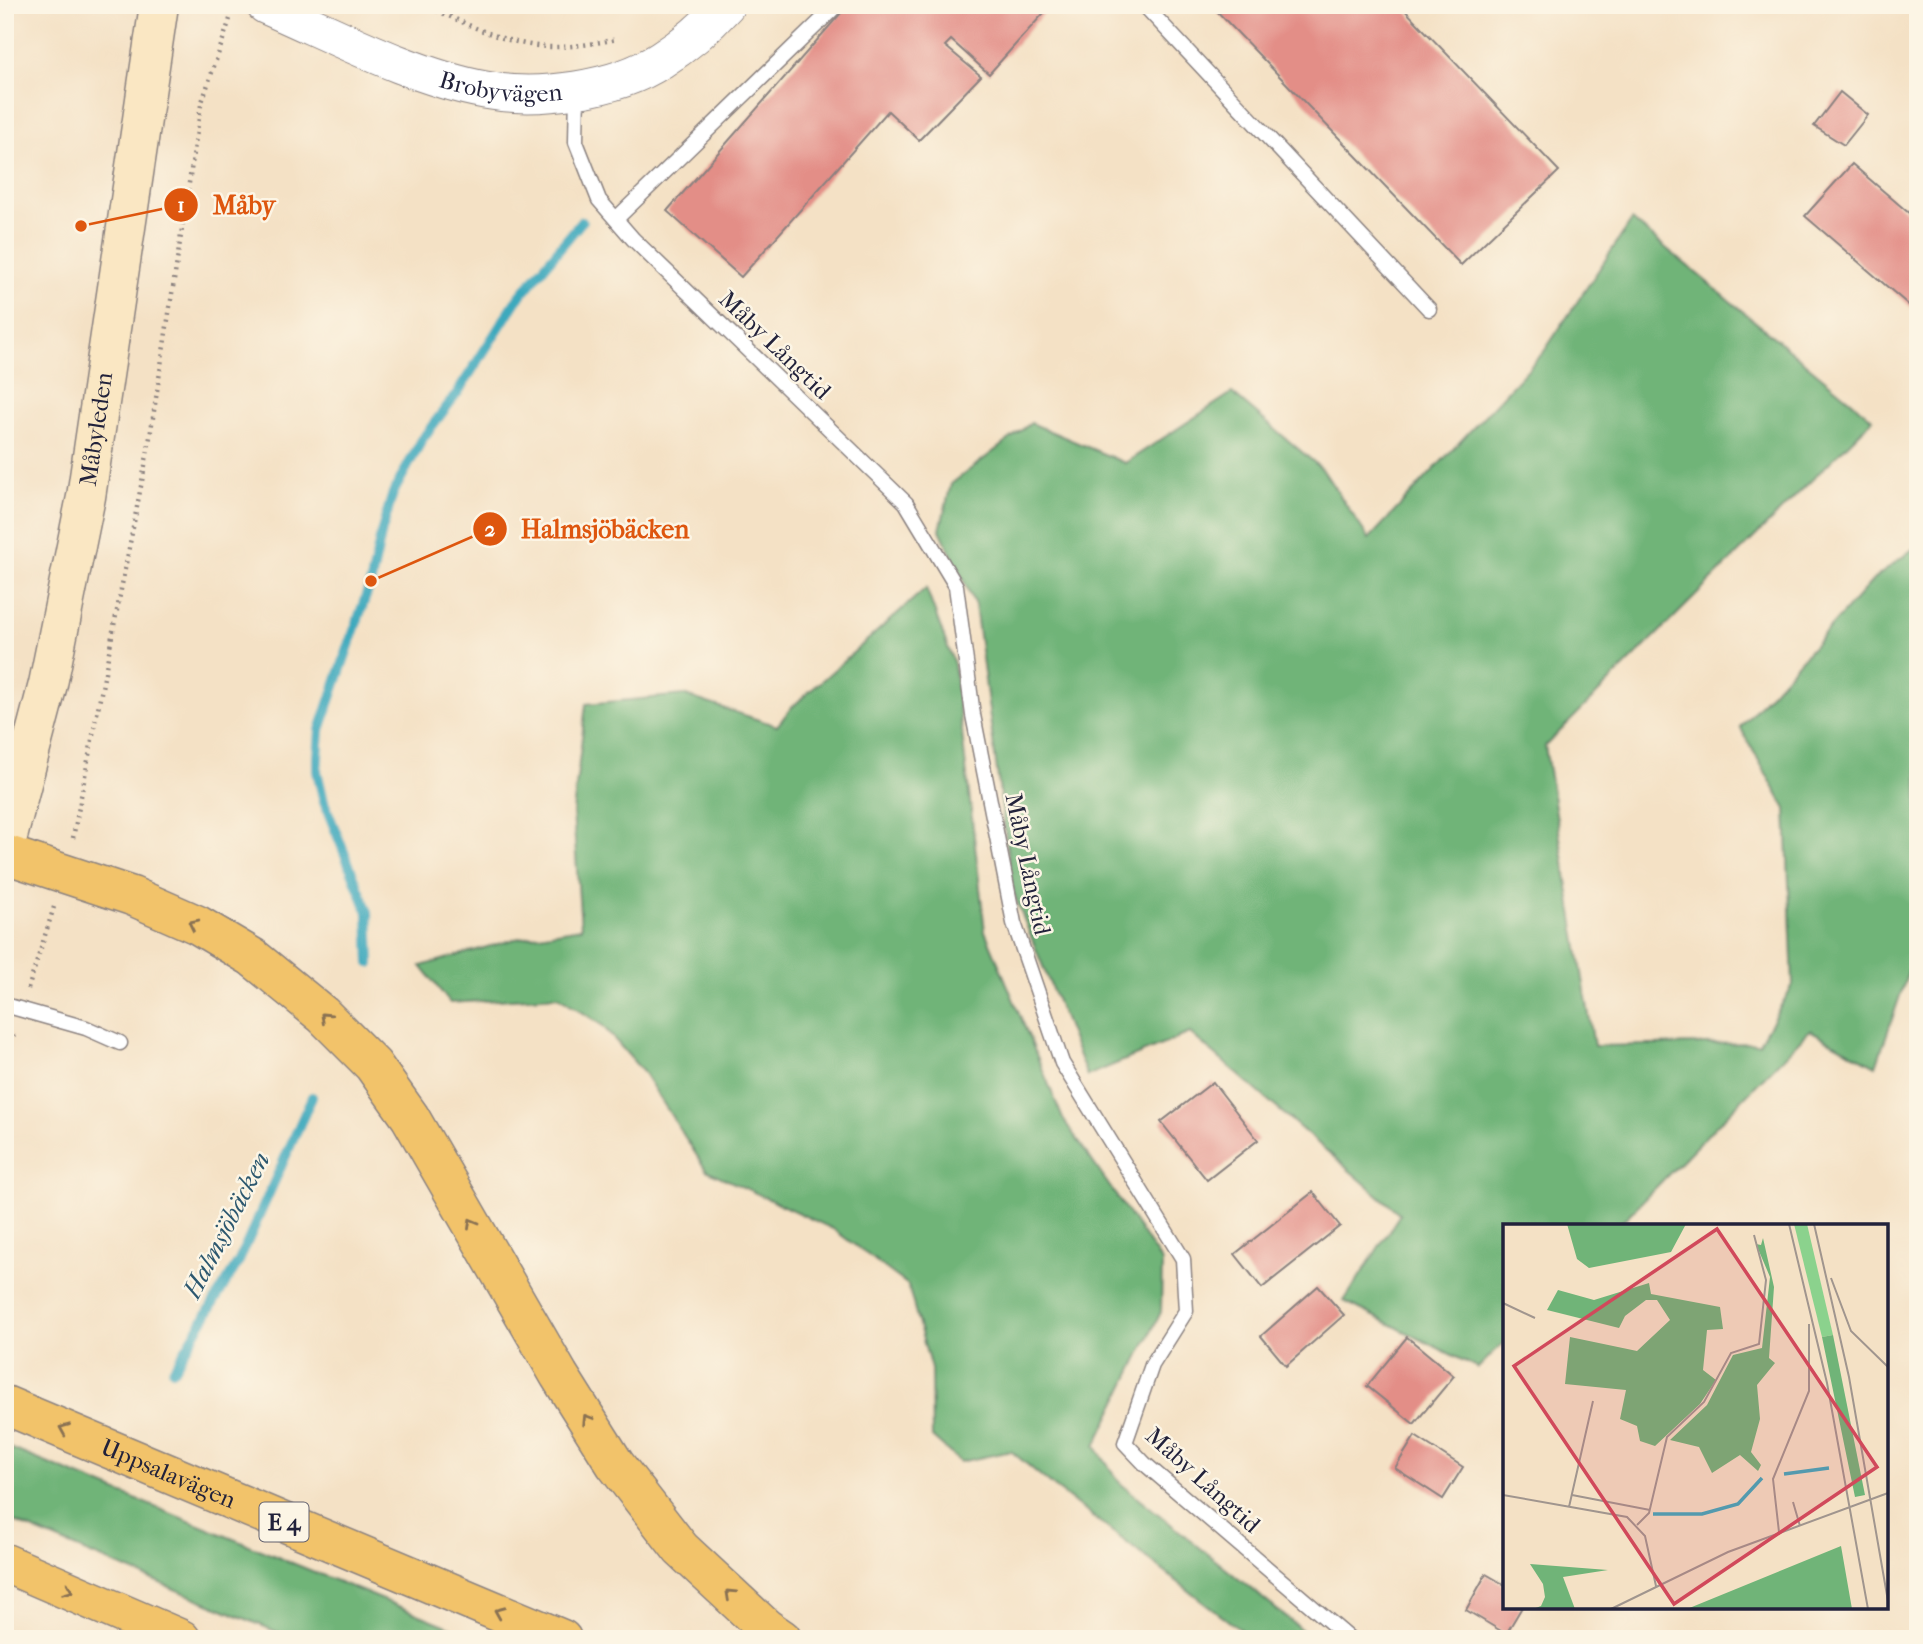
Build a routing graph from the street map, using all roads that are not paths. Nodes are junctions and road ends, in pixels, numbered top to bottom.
1 (159, 5) edge
2 (265, 5) edge
3 (726, 5) edge
4 (837, 5) edge
5 (1144, 5) edge
6 (578, 90) junction
7 (616, 219) junction
8 (1429, 309) dead end
9 (5, 848) edge
10 (5, 854) edge
11 (5, 1005) edge
12 (120, 1043) dead end
13 (5, 1405) edge
14 (5, 1563) edge
15 (181, 1639) edge
16 (562, 1639) edge
17 (782, 1639) edge
18 (1350, 1639) edge

1 - 9 main road, Måbyleden
2 - 6 street, Brobyvägen
3 - 6 street, Brobyvägen
4 - 7 lane
5 - 8 lane
6 - 7 lane, Måby Långtid
7 - 18 lane, Måby Långtid
17 -> 10 highway
11 - 12 lane
16 -> 13 highway, Uppsalavägen / E 4
14 -> 15 highway

